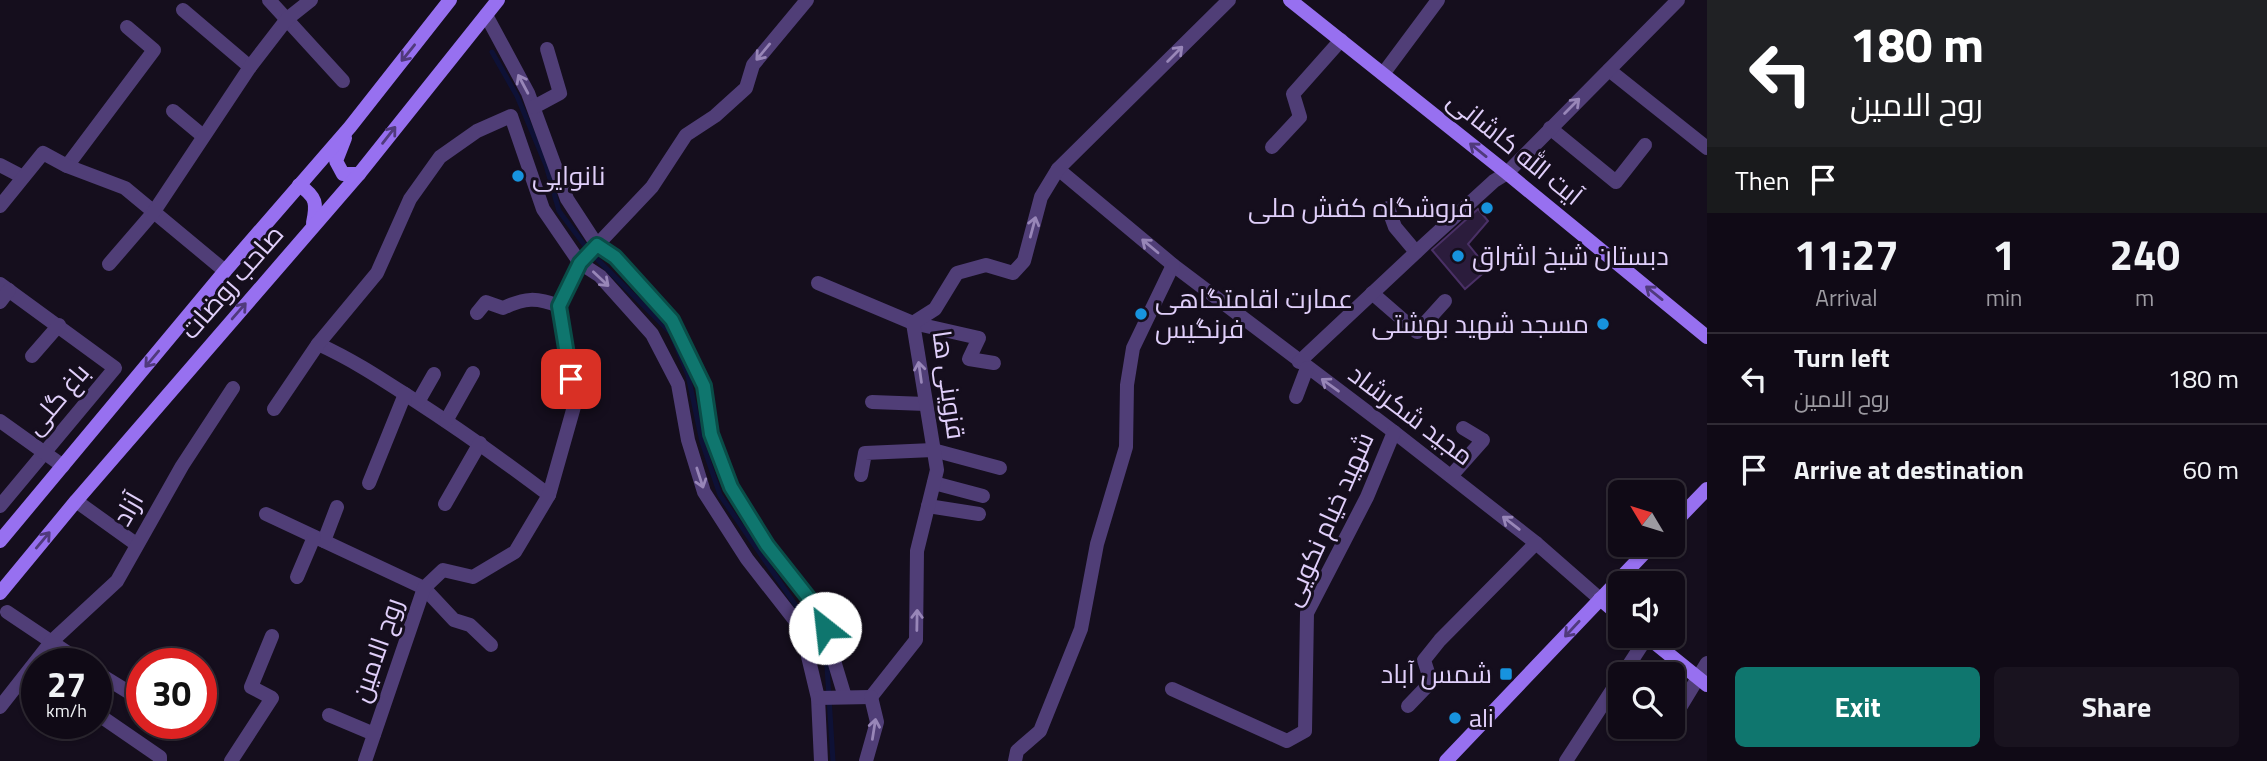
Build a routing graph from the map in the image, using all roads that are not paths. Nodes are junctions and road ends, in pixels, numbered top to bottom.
1 (269, 0) edge
2 (311, 0) edge
3 (450, 0) edge
4 (498, 0) edge
5 (807, 0) edge
6 (1229, 0) edge
7 (1290, 0) edge
8 (1438, 0) edge
9 (1678, 0) edge
10 (183, 10) dead end
11 (486, 15) junction
12 (286, 19) junction
13 (127, 27) dead end
14 (1341, 40) junction
15 (547, 49) dead end
16 (250, 66) junction
17 (1609, 70) junction
18 (1383, 74) junction
19 (343, 81) dead end
20 (534, 107) junction
21 (173, 111) dead end
22 (350, 127) junction
23 (1550, 128) junction
24 (204, 136) junction
25 (1645, 145) dead end
26 (1272, 147) dead end
27 (1707, 148) edge
28 (0, 165) edge
29 (67, 166) junction
30 (1058, 169) junction
31 (1507, 173) junction
32 (359, 174) junction
33 (23, 177) junction
34 (299, 185) junction
35 (567, 199) junction
36 (0, 206) edge
37 (1388, 208) dead end
38 (543, 209) junction
39 (153, 213) junction
40 (313, 225) junction
41 (597, 245) junction
42 (1416, 251) junction
43 (580, 263) junction
44 (109, 264) dead end
45 (1173, 265) junction
46 (225, 271) junction
47 (818, 283) dead end
48 (3, 292) edge
49 (1372, 293) junction
50 (1445, 302) dead end
51 (559, 306) junction
52 (477, 313) dead end
53 (913, 323) junction
54 (58, 326) junction
55 (1707, 337) edge
56 (318, 344) junction
57 (32, 356) dead end
58 (994, 363) dead end
59 (1303, 365) junction
60 (473, 373) dead end
61 (434, 374) dead end
62 (233, 388) dead end
63 (405, 394) junction
64 (1296, 397) dead end
65 (418, 402) junction
66 (872, 402) dead end
67 (926, 404) junction
68 (274, 409) dead end
69 (0, 421) edge
70 (446, 421) junction
71 (1463, 428) dead end
72 (1394, 432) junction
73 (480, 443) junction
74 (933, 450) junction
75 (44, 452) junction
76 (63, 466) junction
77 (1000, 468) dead end
78 (861, 475) dead end
79 (1451, 476) junction
80 (369, 483) dead end
81 (933, 483) junction
82 (1707, 489) edge
83 (549, 495) junction
84 (983, 495) dead end
85 (76, 501) junction
86 (445, 504) dead end
87 (0, 506) edge
88 (928, 506) junction
89 (337, 507) dead end
90 (1685, 512) edge
91 (266, 514) dead end
92 (979, 514) dead end
93 (319, 539) junction
94 (0, 541) edge
95 (1536, 543) junction
96 (136, 544) junction
97 (1640, 557) edge
98 (297, 578) dead end
99 (424, 588) junction
100 (0, 593) edge
101 (1600, 599) junction
102 (1608, 606) edge
103 (7, 612) dead end
104 (272, 636) dead end
105 (51, 642) junction
106 (491, 645) dead end
107 (60, 648) edge
108 (1661, 648) edge
109 (1707, 663) edge
110 (1702, 681) edge
111 (1172, 689) dead end
112 (845, 697) junction
113 (871, 697) junction
114 (1608, 697) edge
115 (818, 698) junction
116 (1685, 703) edge
117 (1408, 706) dead end
118 (0, 707) edge
119 (329, 715) dead end
120 (112, 724) edge
121 (374, 734) junction
122 (160, 761) edge
123 (231, 761) edge
124 (365, 761) edge
125 (821, 761) edge
126 (866, 761) edge
127 (1015, 761) edge
128 (1446, 761) edge
129 (1566, 761) edge

1 - 12 street
2 - 12 street
3 -> 22 street, صاحب روضات
4 - 11 street, صاحب روضات
5 -> 41 street
30 -> 6 street, قزوینی ها
7 - 14 street, آیت الله کاشانی
8 - 18 street
9 - 17 street
10 - 16 street
20 -> 11 street
32 -> 11 street, صاحب روضات
12 - 16 street
12 - 19 street
13 - 29 street
14 - 18 street, آیت الله کاشانی
14 - 26 street
15 - 20 street
16 - 24 street
23 -> 17 street
17 - 27 street
31 -> 18 street, آیت الله کاشانی
20 - 35 street
21 - 24 street
22 - 32 street
22 - 34 street, صاحب روضات
23 - 25 street
23 - 31 street
24 - 39 street
28 - 33 street
29 - 33 street
29 - 39 street
45 -> 30 street, مجید شکرشاد
53 -> 30 street, قزوینی ها
31 - 42 street
55 -> 31 street, آیت الله کاشانی
32 - 40 street, صاحب روضات
33 - 36 street
34 - 40 street
34 - 46 street, صاحب روضات
35 - 38 street
35 - 41 street
37 - 42 street
38 - 43 street
38 - 56 street
39 - 44 street
39 - 46 street
85 -> 40 street, صاحب روضات
41 - 43 street
41 - 112 street
42 - 49 street
43 - 51 street
43 -> 115 street
45 - 59 street, مجید شکرشاد
45 - 127 street
46 -> 76 street, صاحب روضات
47 - 53 street
48 - 54 street, باغ گلی
49 - 50 street
49 - 59 street
51 - 52 street
51 - 83 street, روح الامین
53 - 58 street
67 -> 53 street, قزوینی ها
54 - 57 street
54 - 75 street, باغ گلی
56 - 63 street
56 - 68 street
59 - 64 street
72 -> 59 street, مجید شکرشاد
60 - 70 street
61 - 65 street
62 - 96 street, آزاد
63 - 65 street
63 - 80 street
65 - 70 street
66 - 67 street
67 - 74 street, قزوینی ها
69 - 75 street
70 - 73 street
71 - 79 street
72 - 79 street, مجید شکرشاد
72 - 111 street, شهید خیام نکویی
73 - 83 street
73 - 86 street
74 - 77 street
74 - 78 street
74 - 81 street, قزوینی ها
75 - 76 street
75 - 87 street, باغ گلی
76 - 94 street, صاحب روضات
95 -> 79 street, مجید شکرشاد
81 - 84 street
81 - 88 street, قزوینی ها
82 - 90 street
83 - 99 street, روح الامین
85 - 96 street
100 -> 85 street, صاحب روضات
88 - 92 street
113 -> 88 street, قزوینی ها
89 - 93 street
91 - 93 street
93 - 98 street
93 - 99 street
95 - 101 street, مجید شکرشاد
95 - 117 street
96 - 105 street, آزاد
97 - 101 street
99 - 106 street
99 - 121 street, روح الامین
101 - 102 street
101 -> 128 street
103 - 105 street
104 - 123 street
105 - 107 street
105 - 118 street, آزاد
108 - 110 street
109 - 110 street
110 - 116 street
112 - 113 street
112 - 115 street
126 -> 113 street
114 - 129 street
115 - 125 street
119 - 121 street
120 - 122 street
121 - 124 street, روح الامین

